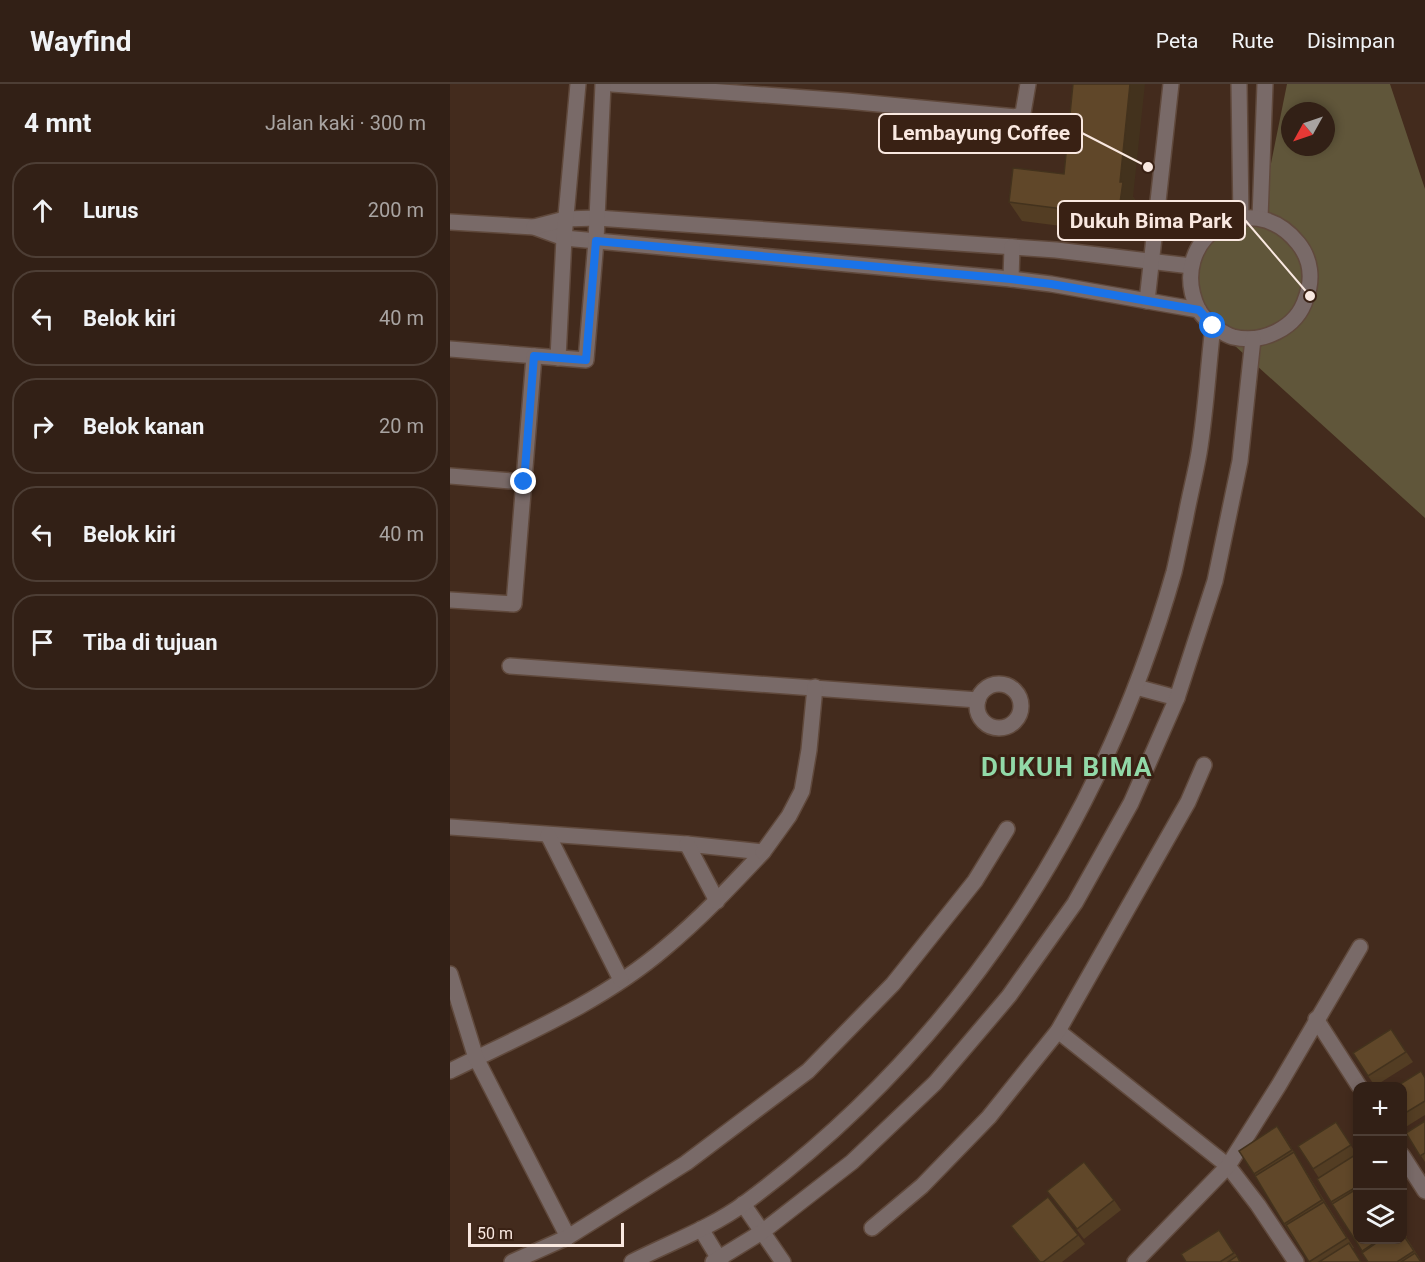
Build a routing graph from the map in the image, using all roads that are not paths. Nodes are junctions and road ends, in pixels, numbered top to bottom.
1 (578, 84) edge
2 (603, 84) edge
3 (612, 84) edge
4 (618, 84) edge
5 (1028, 84) edge
6 (1171, 84) edge
7 (1239, 84) edge
8 (1264, 84) edge
9 (597, 218) junction
10 (1241, 218) junction
11 (1260, 218) junction
12 (566, 219) junction
13 (450, 222) edge
14 (534, 227) junction
15 (564, 238) junction
16 (596, 241) junction
17 (1012, 248) junction
18 (1152, 260) junction
19 (1191, 266) junction
20 (1011, 279) junction
21 (1147, 301) junction
22 (1199, 310) junction
23 (1213, 326) junction
24 (1253, 339) junction
25 (450, 349) edge
26 (534, 356) junction
27 (558, 358) junction
28 (450, 476) edge
29 (524, 482) junction
30 (450, 600) edge
31 (510, 666) dead end
32 (815, 687) junction
33 (1137, 687) junction
34 (1177, 698) junction
35 (978, 700) dead end
36 (1204, 765) dead end
37 (450, 827) edge
38 (1007, 829) dead end
39 (548, 835) junction
40 (687, 844) junction
41 (763, 852) junction
42 (717, 901) junction
43 (1360, 946) dead end
44 (450, 974) edge
45 (621, 980) junction
46 (1316, 1019) junction
47 (1058, 1031) junction
48 (476, 1058) junction
49 (450, 1071) edge
50 (1356, 1082) edge
51 (1407, 1163) edge
52 (1228, 1166) junction
53 (1425, 1191) edge
54 (743, 1204) junction
55 (873, 1228) dead end
56 (701, 1229) junction
57 (762, 1232) junction
58 (568, 1237) junction
59 (717, 1261) edge
60 (512, 1262) edge
61 (632, 1262) edge
62 (783, 1262) edge
63 (1135, 1262) edge
64 (1296, 1262) edge

1 - 12 street
2 - 9 street
3 - 4 street
4 - 5 street
6 - 18 street
7 - 10 street
8 - 11 street
9 - 12 street
9 - 16 street
9 - 17 street
10 - 11 street
10 - 19 street
11 - 24 street
12 - 14 street
12 - 15 street
13 - 14 street
14 - 15 street
15 - 16 street
15 - 27 street
16 - 20 street
16 - 27 street
17 - 18 street
17 - 20 street
18 - 19 street
18 - 21 street
19 - 22 street
20 - 21 street
21 - 22 street
22 - 23 street
23 - 24 street
23 - 33 street
24 - 34 street
25 - 26 street
26 - 27 street
26 - 29 street
28 - 29 street
29 - 30 street
31 - 32 street
32 - 35 street
32 - 41 street
33 - 34 street
33 - 54 street
34 - 57 street
36 - 47 street
37 - 39 street
38 - 58 street
39 - 40 street
39 - 45 street
40 - 41 street
40 - 42 street
41 - 42 street
42 - 45 street
43 - 46 street
44 - 48 street
45 - 48 street
46 - 50 street
46 - 52 street
47 - 52 street
47 - 55 street
48 - 49 street
48 - 58 street
51 - 53 street
52 - 63 street
52 - 64 street
54 - 56 street
54 - 57 street
56 - 59 street
56 - 61 street
57 - 59 street
57 - 62 street
58 - 60 street

